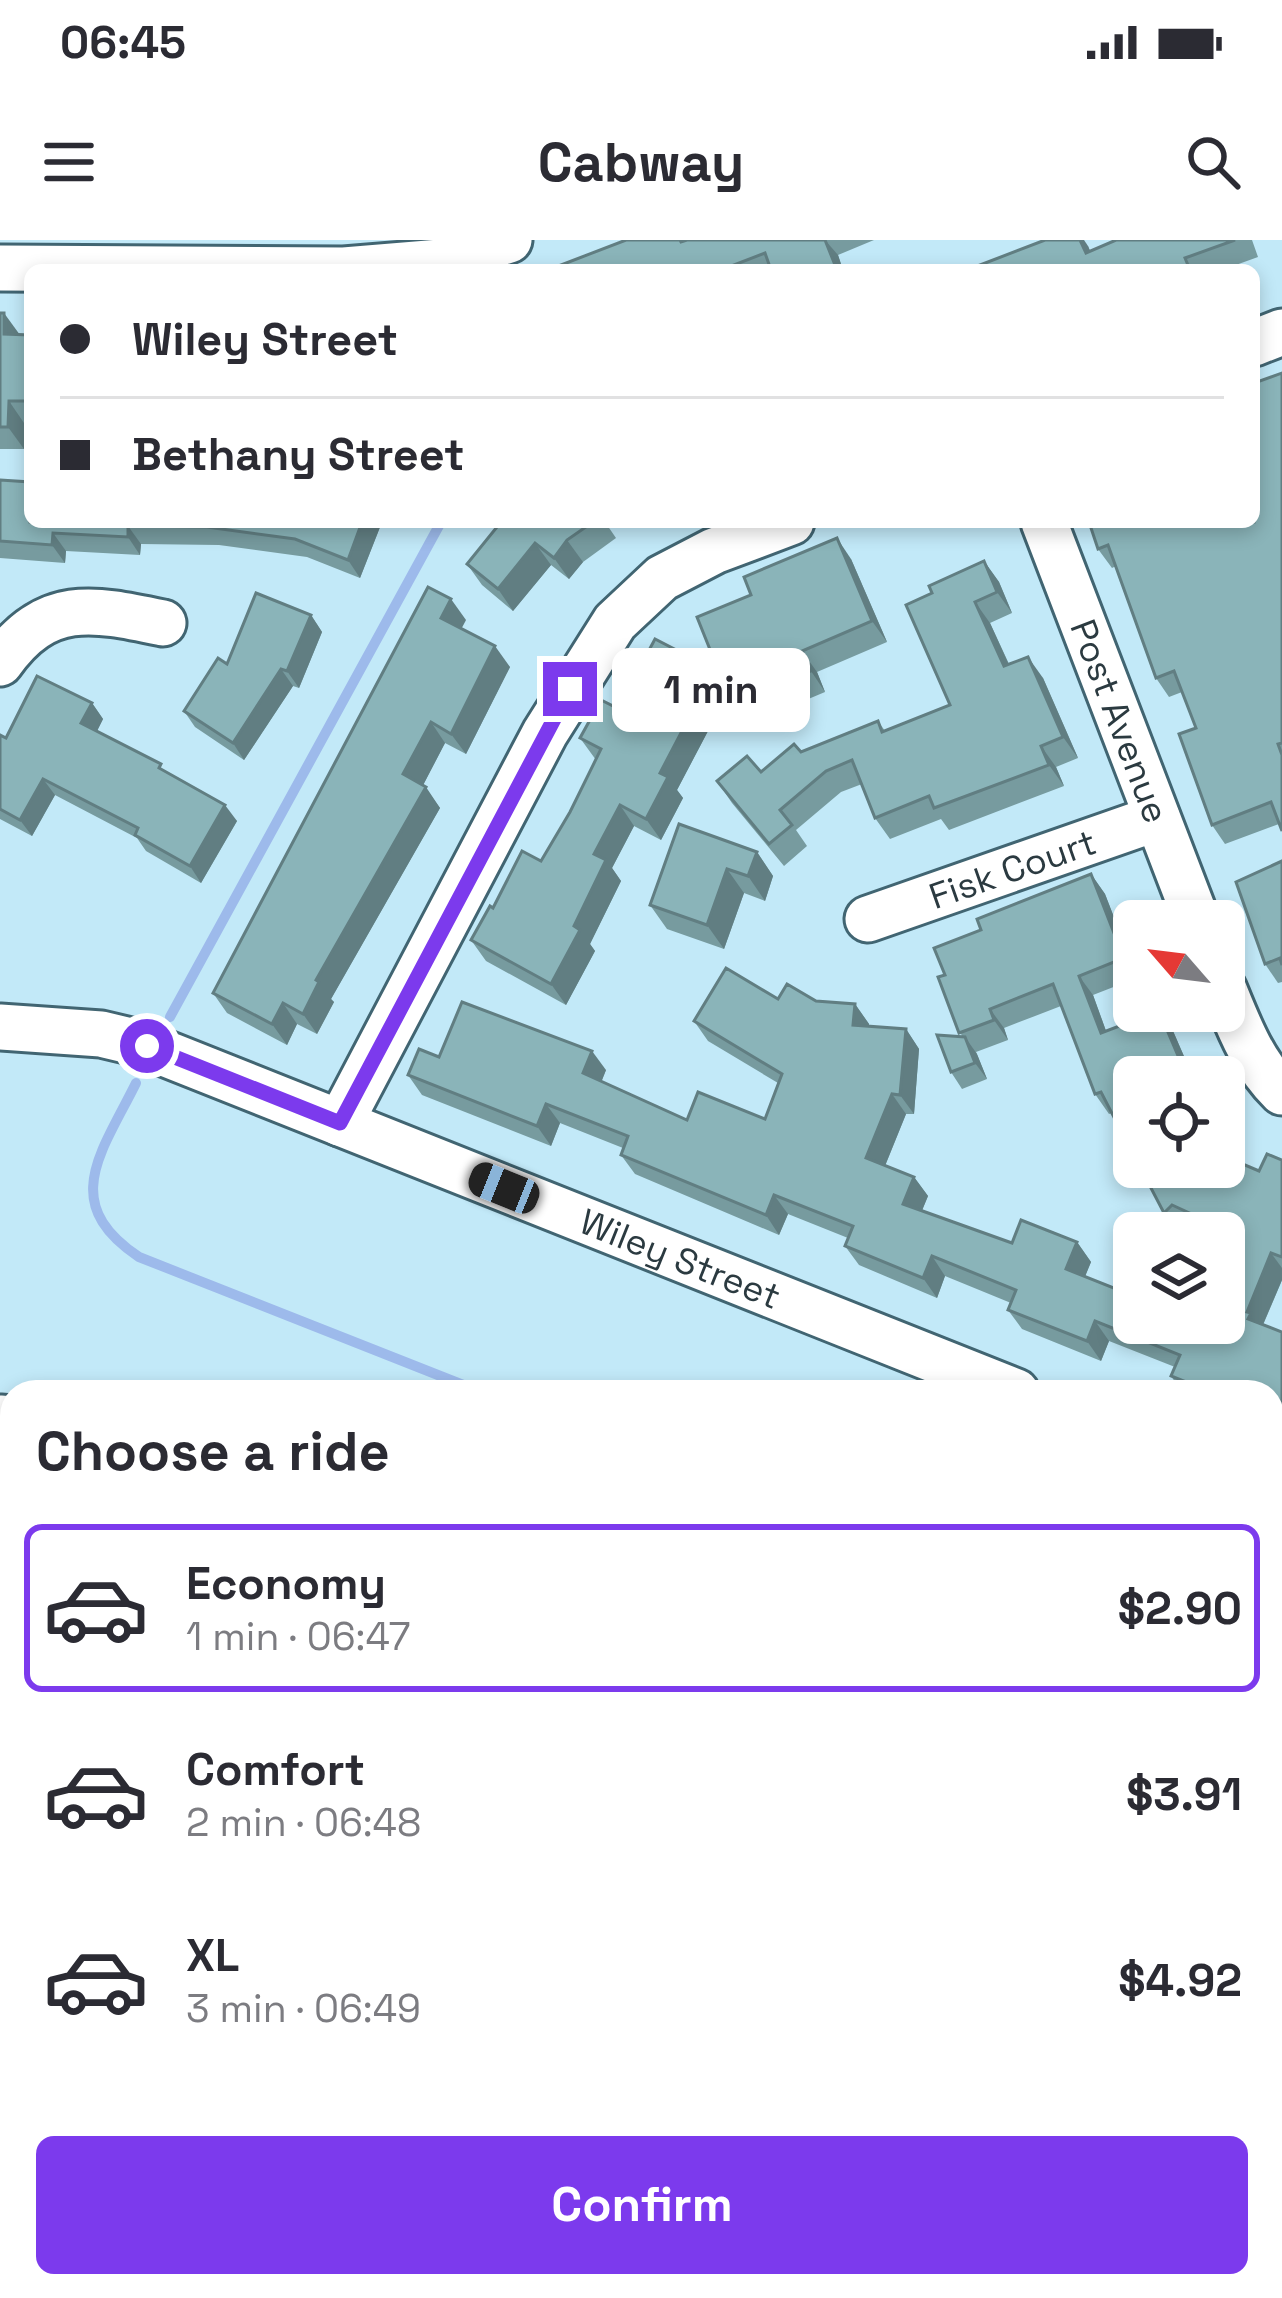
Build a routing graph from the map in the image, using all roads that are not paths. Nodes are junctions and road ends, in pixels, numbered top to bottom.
1 (509, 240) edge
2 (416, 264) edge
3 (775, 528) edge
4 (1046, 528) edge
5 (163, 623) dead end
6 (0, 663) edge
7 (1157, 818) junction
8 (1189, 900) edge
9 (868, 919) dead end
10 (0, 1027) edge
11 (1243, 1032) edge
12 (1282, 1093) edge
13 (340, 1123) junction
14 (986, 1380) edge

1 - 2 street
3 - 13 street
4 - 7 street, Post Avenue
5 - 6 street
7 - 8 street, Post Avenue
7 - 9 street, Fisk Court
10 - 13 street, Wiley Street
11 - 12 street
13 - 14 street, Wiley Street

